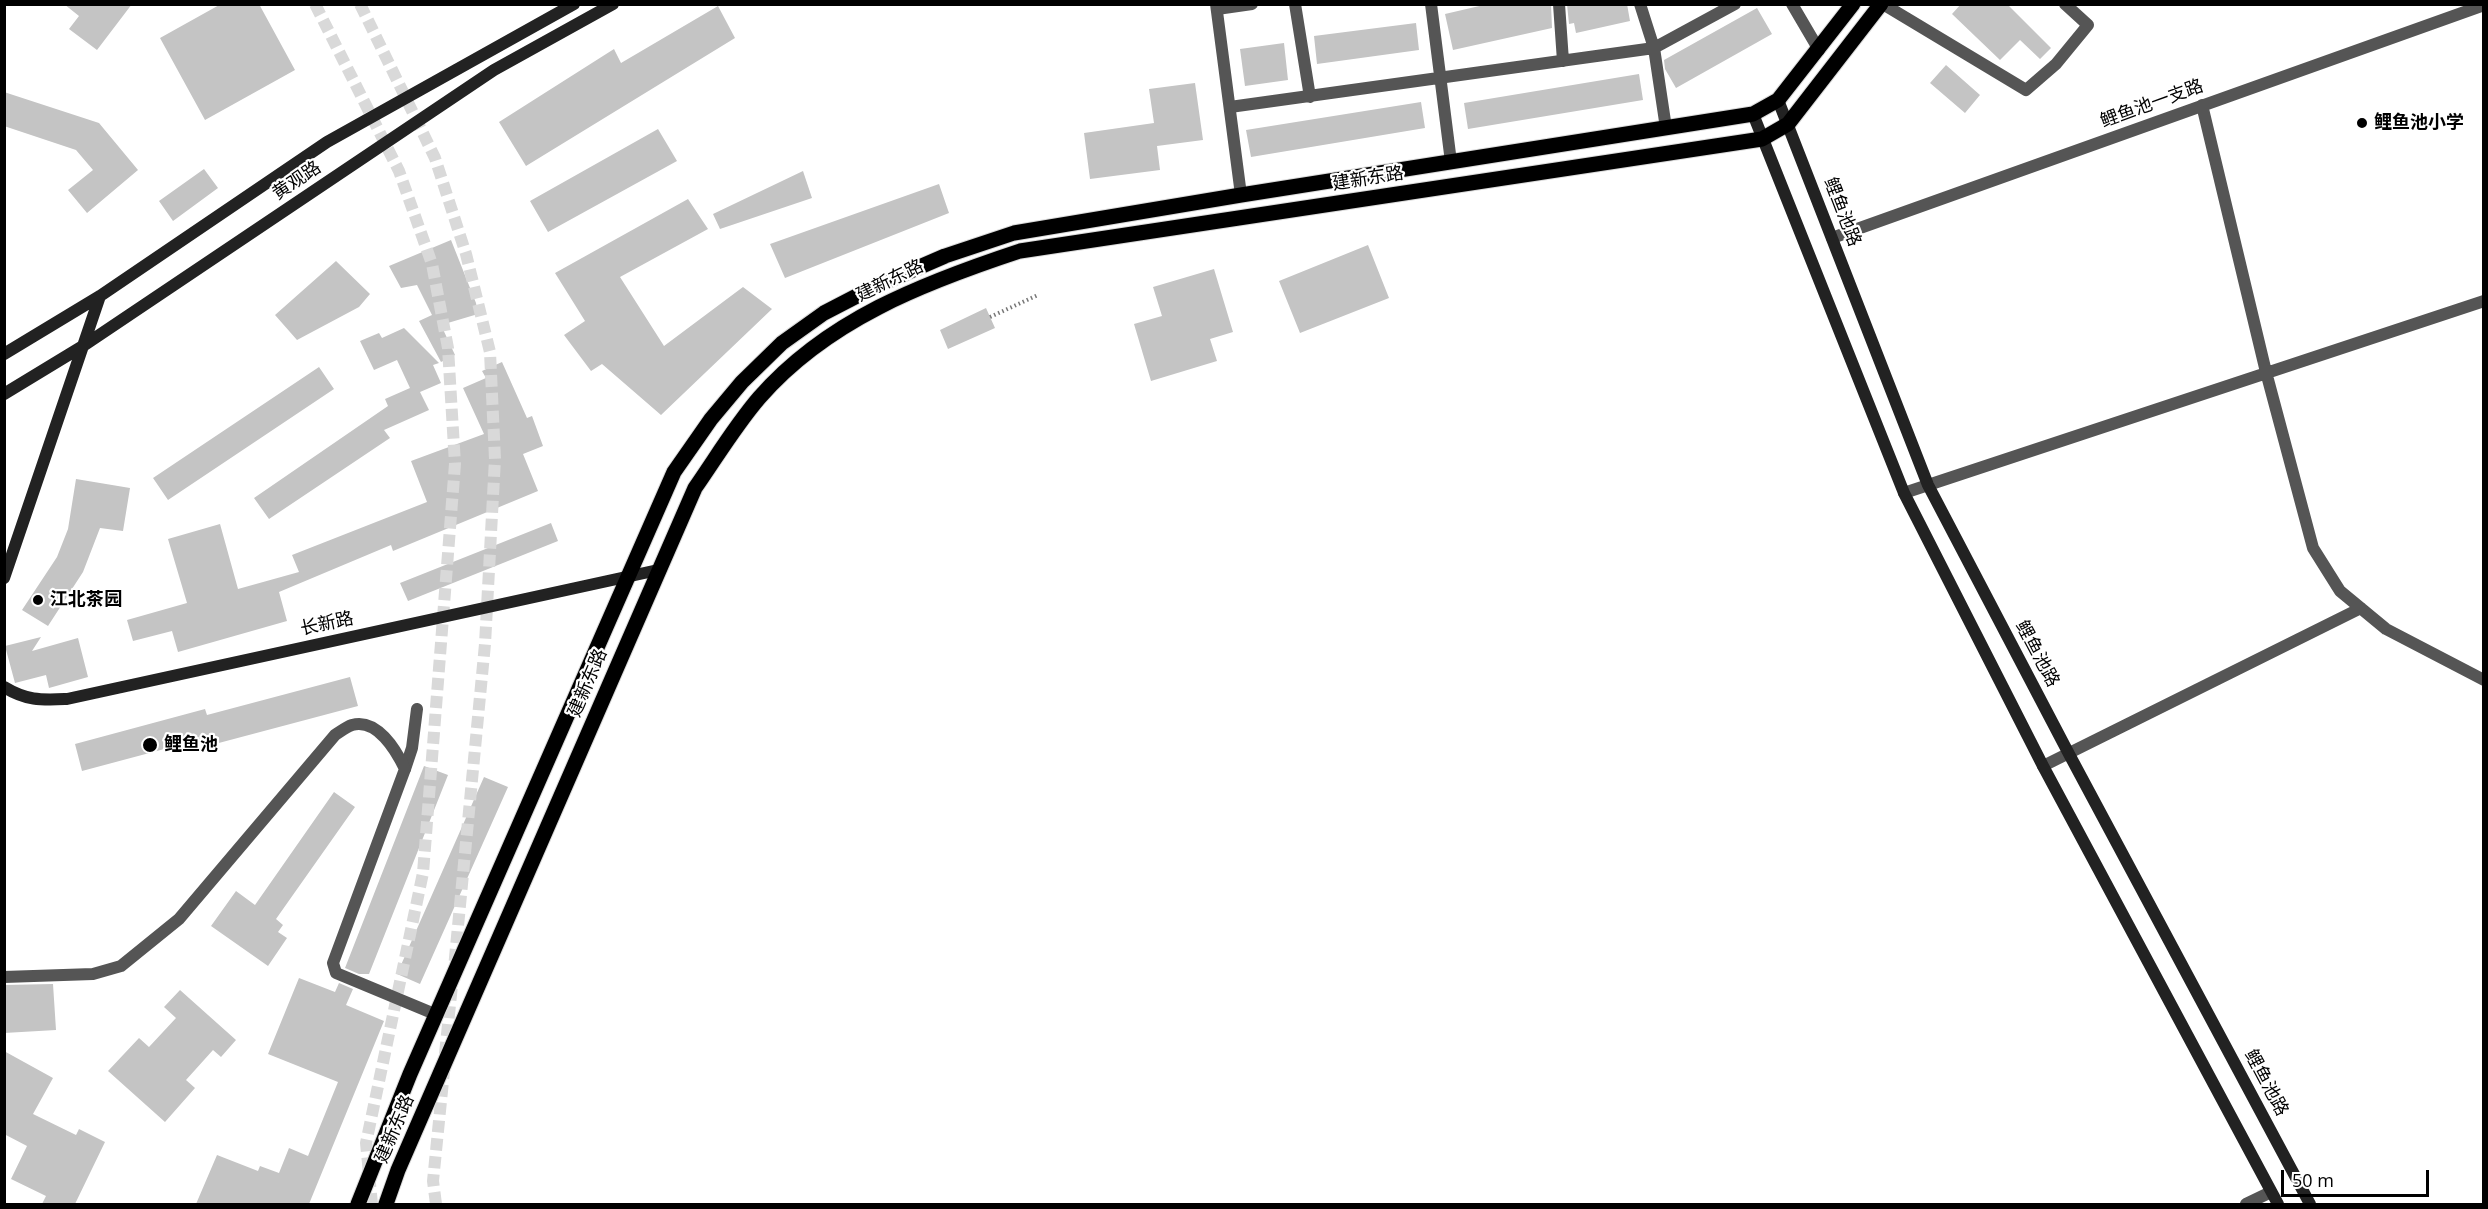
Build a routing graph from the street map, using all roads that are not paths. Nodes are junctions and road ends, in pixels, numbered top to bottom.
1 (574, 4) edge
2 (613, 4) edge
3 (1252, 4) edge
4 (1295, 4) edge
5 (1431, 4) edge
6 (1559, 4) edge
7 (1640, 4) edge
8 (1735, 4) edge
9 (1792, 4) edge
10 (1853, 4) edge
11 (1882, 4) edge
12 (2065, 4) edge
13 (2484, 5) edge
14 (1216, 7) edge
15 (1654, 48) junction
16 (1819, 50) junction
17 (1563, 61) junction
18 (1442, 78) junction
19 (1310, 97) junction
20 (1778, 99) junction
21 (2202, 105) junction
22 (1230, 107) junction
23 (1753, 114) junction
24 (1788, 124) junction
25 (1666, 128) junction
26 (1762, 140) junction
27 (1451, 162) junction
28 (1241, 195) junction
29 (1832, 238) junction
30 (100, 296) junction
31 (2484, 301) edge
32 (83, 346) junction
33 (4, 354) edge
34 (2266, 372) junction
35 (4, 394) edge
36 (1928, 485) junction
37 (1904, 493) junction
38 (658, 570) junction
39 (626, 577) junction
40 (4, 578) edge
41 (2361, 608) junction
42 (2484, 680) edge
43 (4, 687) edge
44 (417, 709) dead end
45 (2069, 753) junction
46 (2043, 766) junction
47 (405, 769) junction
48 (4, 977) edge
49 (437, 1015) junction
50 (2271, 1192) junction
51 (358, 1204) edge
52 (386, 1204) edge
53 (2246, 1204) edge
54 (2278, 1204) edge
55 (2310, 1204) edge

1 - 30 main road, 黄观路
2 - 32 main road, 黄观路
3 - 14 street
4 - 19 street
5 - 18 street
6 - 17 street
7 - 15 street
8 - 15 street
9 - 16 street
10 - 16 main road, 建新东路
11 - 12 street
11 - 24 main road, 建新东路
13 - 21 street, 鲤鱼池一支路
14 - 22 street
15 - 17 street
15 - 25 street
16 - 20 main road, 建新东路
17 - 18 street
18 - 19 street
18 - 27 street
19 - 22 street
20 - 23 main road, 建新东路
20 - 24 main road, 鲤鱼池路
21 - 29 street, 鲤鱼池一支路
21 - 34 street
22 - 28 street
23 - 25 main road, 建新东路
23 - 26 main road
24 - 26 main road, 建新东路
24 - 29 main road, 鲤鱼池路
25 - 27 main road, 建新东路
26 - 37 main road
26 - 38 main road, 建新东路
27 - 28 main road, 建新东路
28 - 39 main road, 建新东路
29 - 36 main road, 鲤鱼池路
30 - 32 main road
30 - 33 main road, 黄观路
31 - 34 street
32 - 35 main road, 黄观路
32 - 40 main road
34 - 36 street
34 - 41 street
36 - 37 street
36 - 45 main road, 鲤鱼池路
37 - 46 main road
38 - 39 main road, 长新路
38 - 52 main road, 建新东路
39 - 43 main road, 长新路
39 - 49 main road, 建新东路
41 - 42 street
41 - 45 street
44 - 47 street
45 - 46 street
45 - 55 main road, 鲤鱼池路
46 - 50 main road
47 - 48 street
47 - 49 street
49 - 51 main road, 建新东路
50 - 53 street
50 - 54 main road

